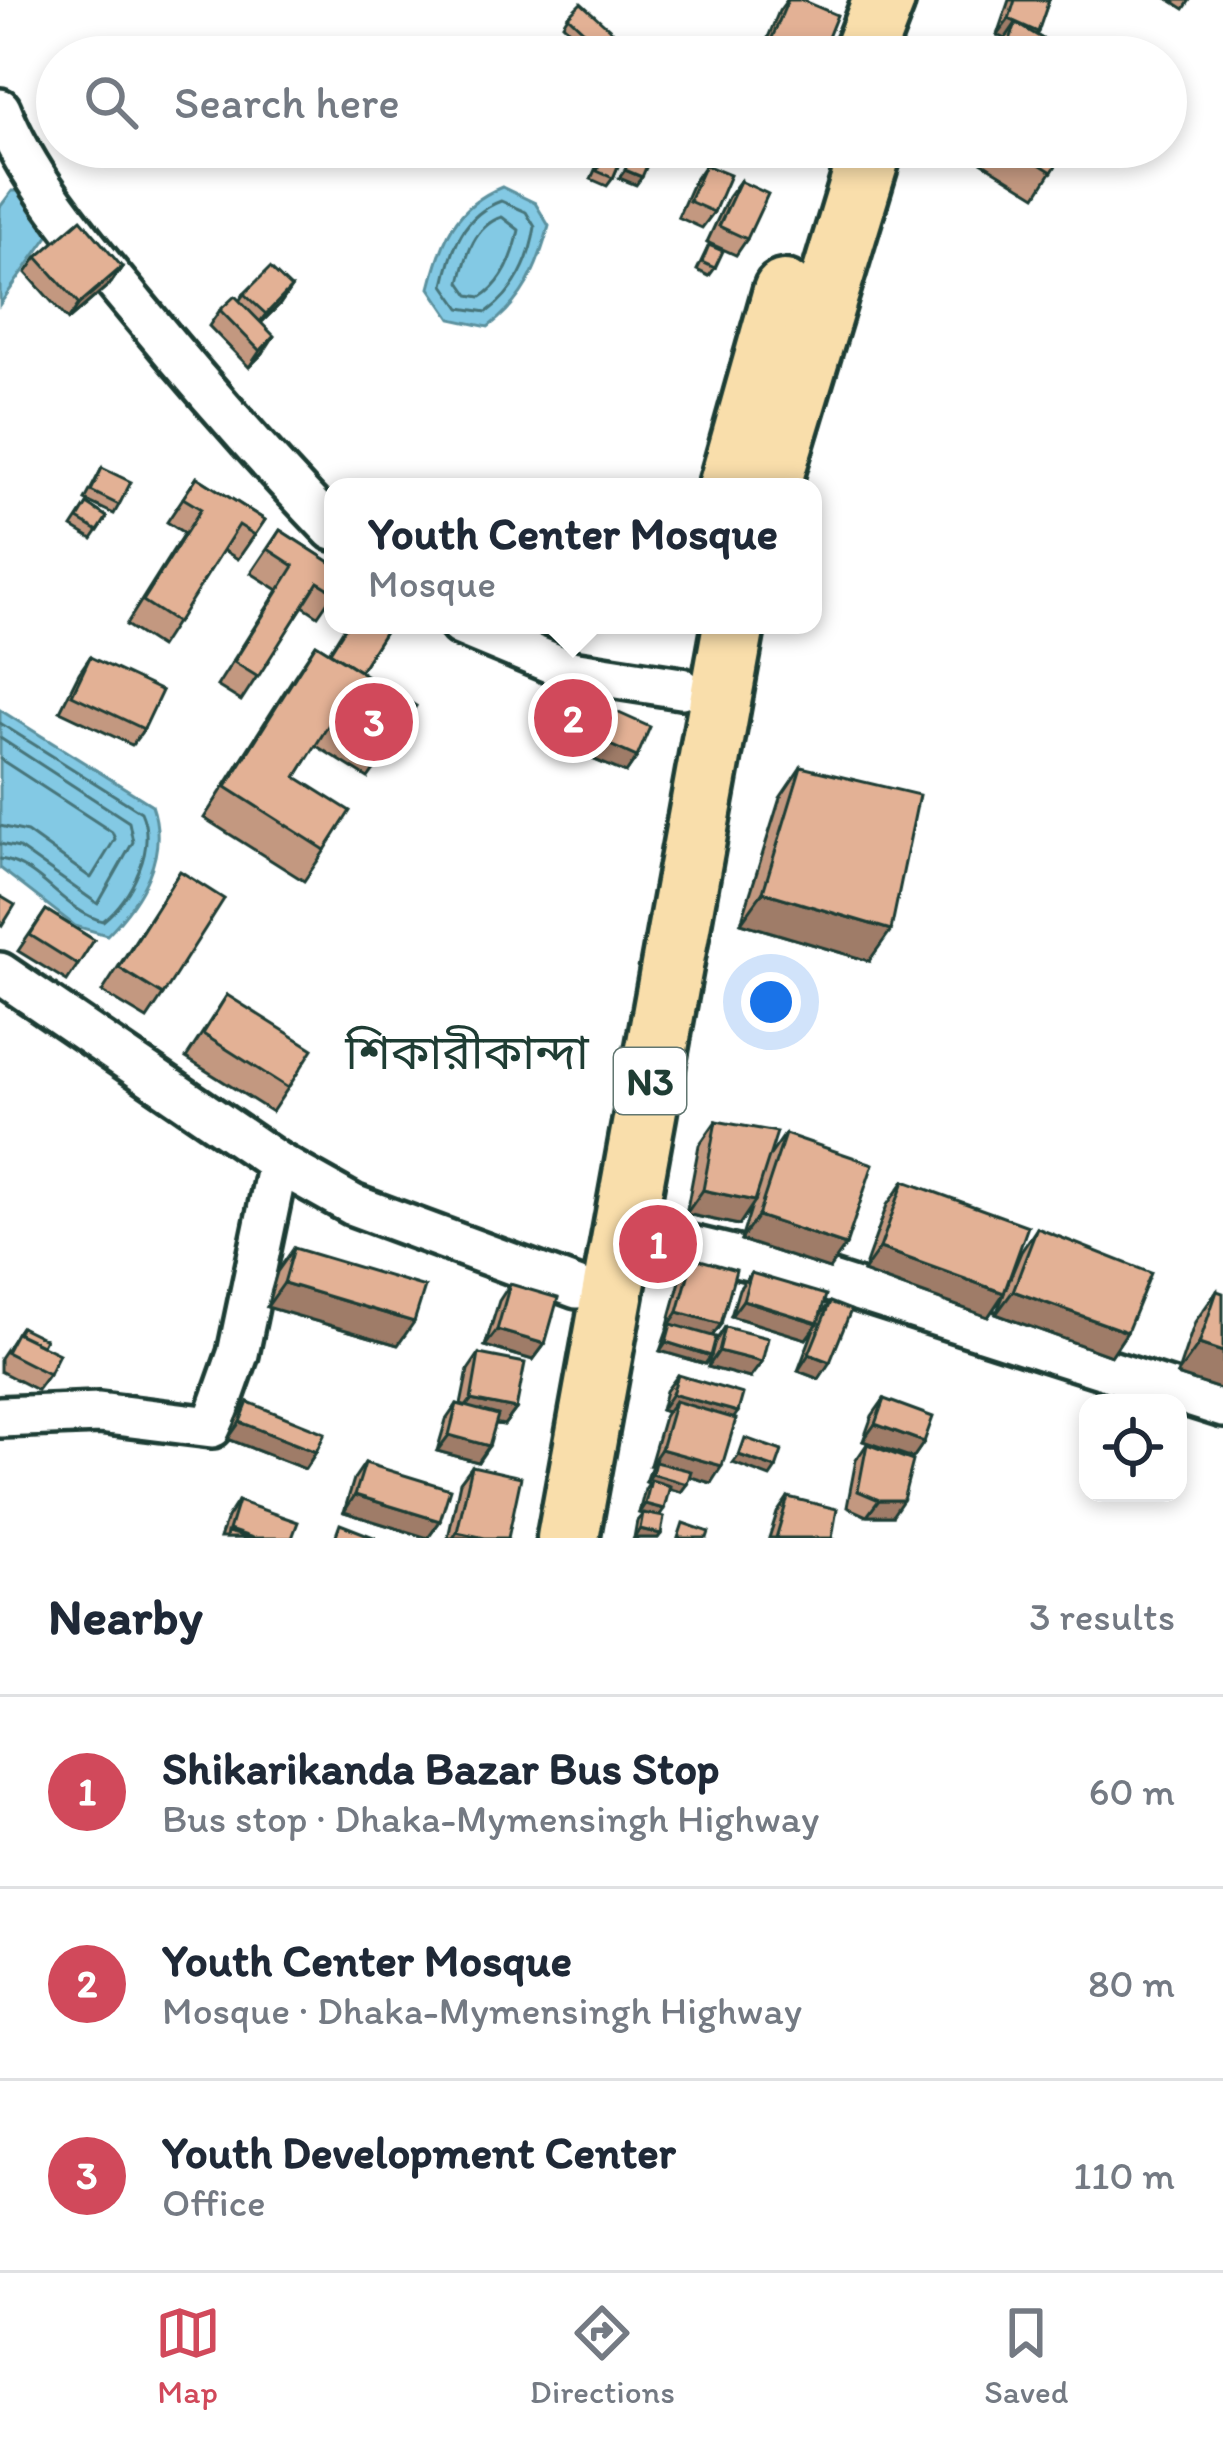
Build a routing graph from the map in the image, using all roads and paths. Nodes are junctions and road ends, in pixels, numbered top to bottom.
1 (884, 0) edge
2 (925, 0) edge
3 (870, 36) edge
4 (912, 36) edge
5 (0, 109) edge
6 (823, 168) edge
7 (866, 168) edge
8 (732, 478) edge
9 (772, 478) edge
10 (324, 521) edge
11 (482, 634) edge
12 (694, 634) edge
13 (732, 634) edge
14 (681, 688) junction
15 (0, 973) edge
16 (278, 1163) junction
17 (624, 1230) junction
18 (577, 1288) junction
19 (1223, 1407) edge
20 (0, 1418) edge
21 (533, 1538) edge
22 (568, 1538) edge

1 - 3 highway
2 - 4 highway
5 - 10 street
6 - 8 highway
7 - 9 highway
11 - 14 street
12 - 14 highway, N3
13 - 17 highway, N3
14 - 18 highway, N3
15 - 16 street
16 - 18 street
16 - 20 street
17 - 19 street
17 - 22 highway, N3
18 - 21 highway, N3

